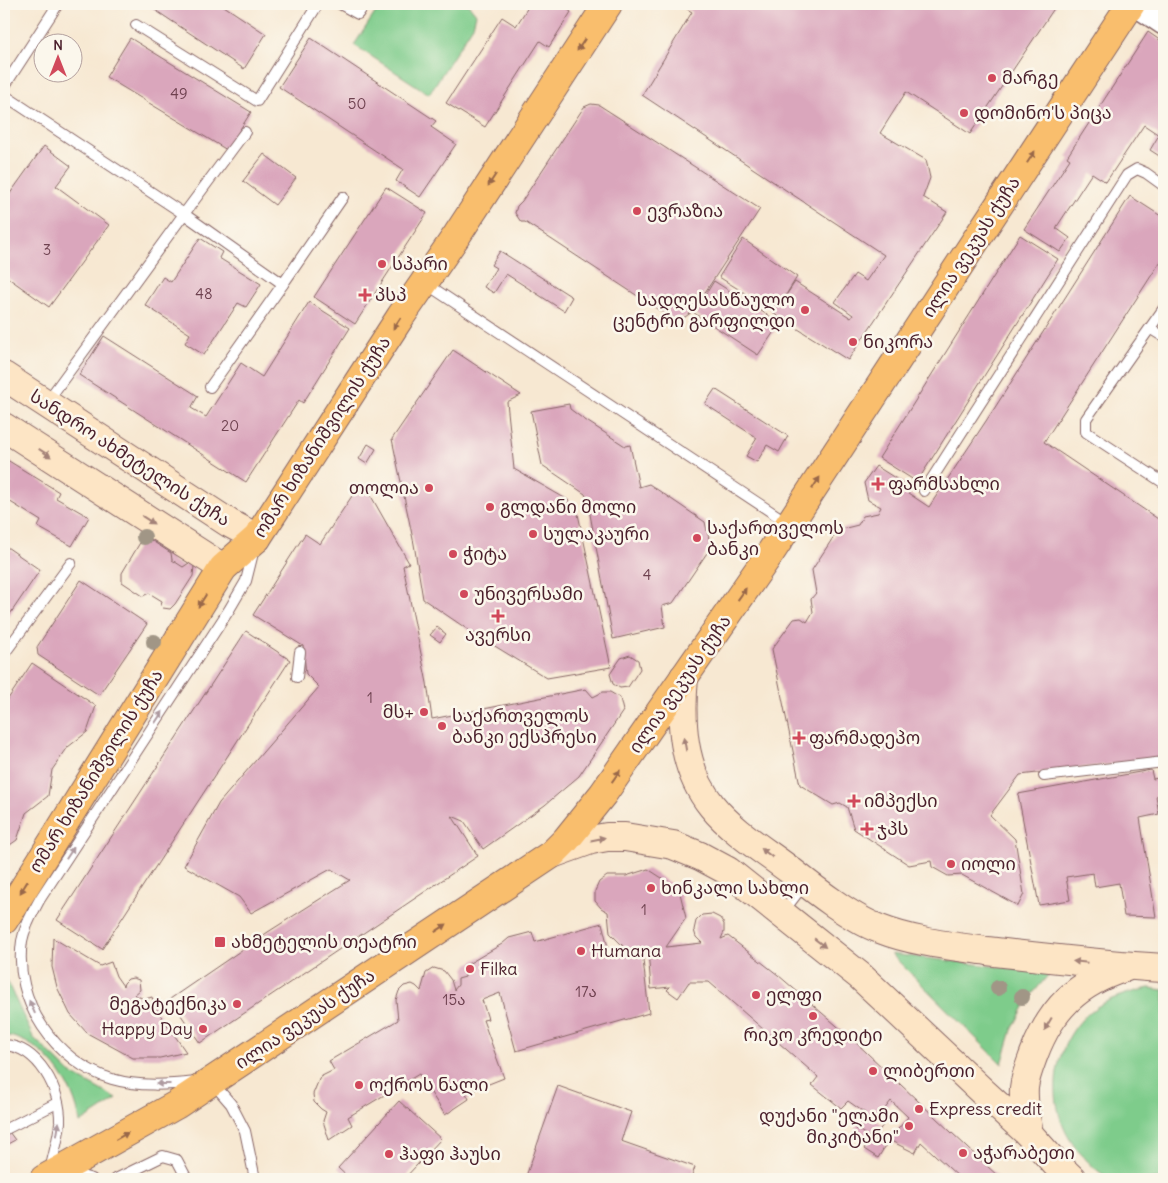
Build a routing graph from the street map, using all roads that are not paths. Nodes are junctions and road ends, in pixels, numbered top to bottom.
1 (58, 4) edge
2 (318, 4) edge
3 (340, 4) edge
4 (365, 4) edge
5 (608, 4) edge
6 (1131, 4) edge
7 (1137, 4) edge
8 (1164, 22) edge
9 (136, 24) dead end
10 (4, 87) edge
11 (4, 95) edge
12 (245, 132) dead end
13 (1164, 186) edge
14 (343, 197) dead end
15 (184, 214) junction
16 (424, 282) junction
17 (283, 284) junction
18 (1164, 308) edge
19 (1151, 329) junction
20 (1164, 337) edge
21 (4, 376) edge
22 (210, 387) dead end
23 (46, 403) junction
24 (4, 427) edge
25 (130, 458) junction
26 (1164, 483) edge
27 (924, 491) dead end
28 (107, 494) junction
29 (790, 524) junction
30 (257, 538) junction
31 (71, 564) dead end
32 (234, 574) junction
33 (300, 652) dead end
34 (4, 654) edge
35 (297, 677) dead end
36 (684, 677) junction
37 (1164, 762) edge
38 (1044, 776) dead end
39 (552, 854) junction
40 (806, 882) junction
41 (782, 913) junction
42 (4, 920) edge
43 (1128, 967) junction
44 (1164, 968) edge
45 (4, 1045) edge
46 (211, 1081) junction
47 (57, 1103) junction
48 (4, 1130) edge
49 (1029, 1134) junction
50 (51, 1176) edge
51 (92, 1179) edge
52 (116, 1179) edge
53 (187, 1179) edge
54 (255, 1179) edge
55 (1072, 1179) edge

1 - 10 lane
2 - 9 lane
3 - 4 lane
5 -> 16 main road, ომარ ხიზანიშვილის ქუჩა
29 -> 6 main road, ილია ვეკუას ქუჩა
7 - 8 street
11 - 15 lane
12 - 15 lane
13 - 27 lane
14 - 17 lane
15 - 17 lane
15 - 23 lane
16 - 29 lane
16 -> 30 main road, ომარ ხიზანიშვილის ქუჩა
17 - 22 lane
18 - 19 lane
19 - 20 lane
19 - 26 lane
21 - 23 main road, სანდრო ახმეტელის ქუჩა
23 - 25 main road, სანდრო ახმეტელის ქუჩა
24 -> 28 main road
25 - 28 main road
25 - 30 main road, სანდრო ახმეტელის ქუჩა
28 -> 32 main road
36 -> 29 main road, ილია ვეკუას ქუჩა
30 - 32 main road, ომარ ხიზანიშვილის ქუჩა
31 - 34 lane
32 -> 42 main road, ომარ ხიზანიშვილის ქუჩა
46 -> 32 lane
33 - 35 lane
39 -> 36 main road, ილია ვეკუას ქუჩა
40 -> 36 main road
37 - 38 lane
39 -> 41 main road
46 -> 39 main road, ილია ვეკუას ქუჩა
40 - 41 lane
43 -> 40 main road
41 -> 49 main road
43 - 44 main road
43 -> 49 main road
45 - 47 lane
50 -> 46 main road, ილია ვეკუას ქუჩა
46 - 54 lane
47 - 48 lane
50 -> 47 lane
49 - 55 main road
50 - 51 lane
52 - 53 lane

